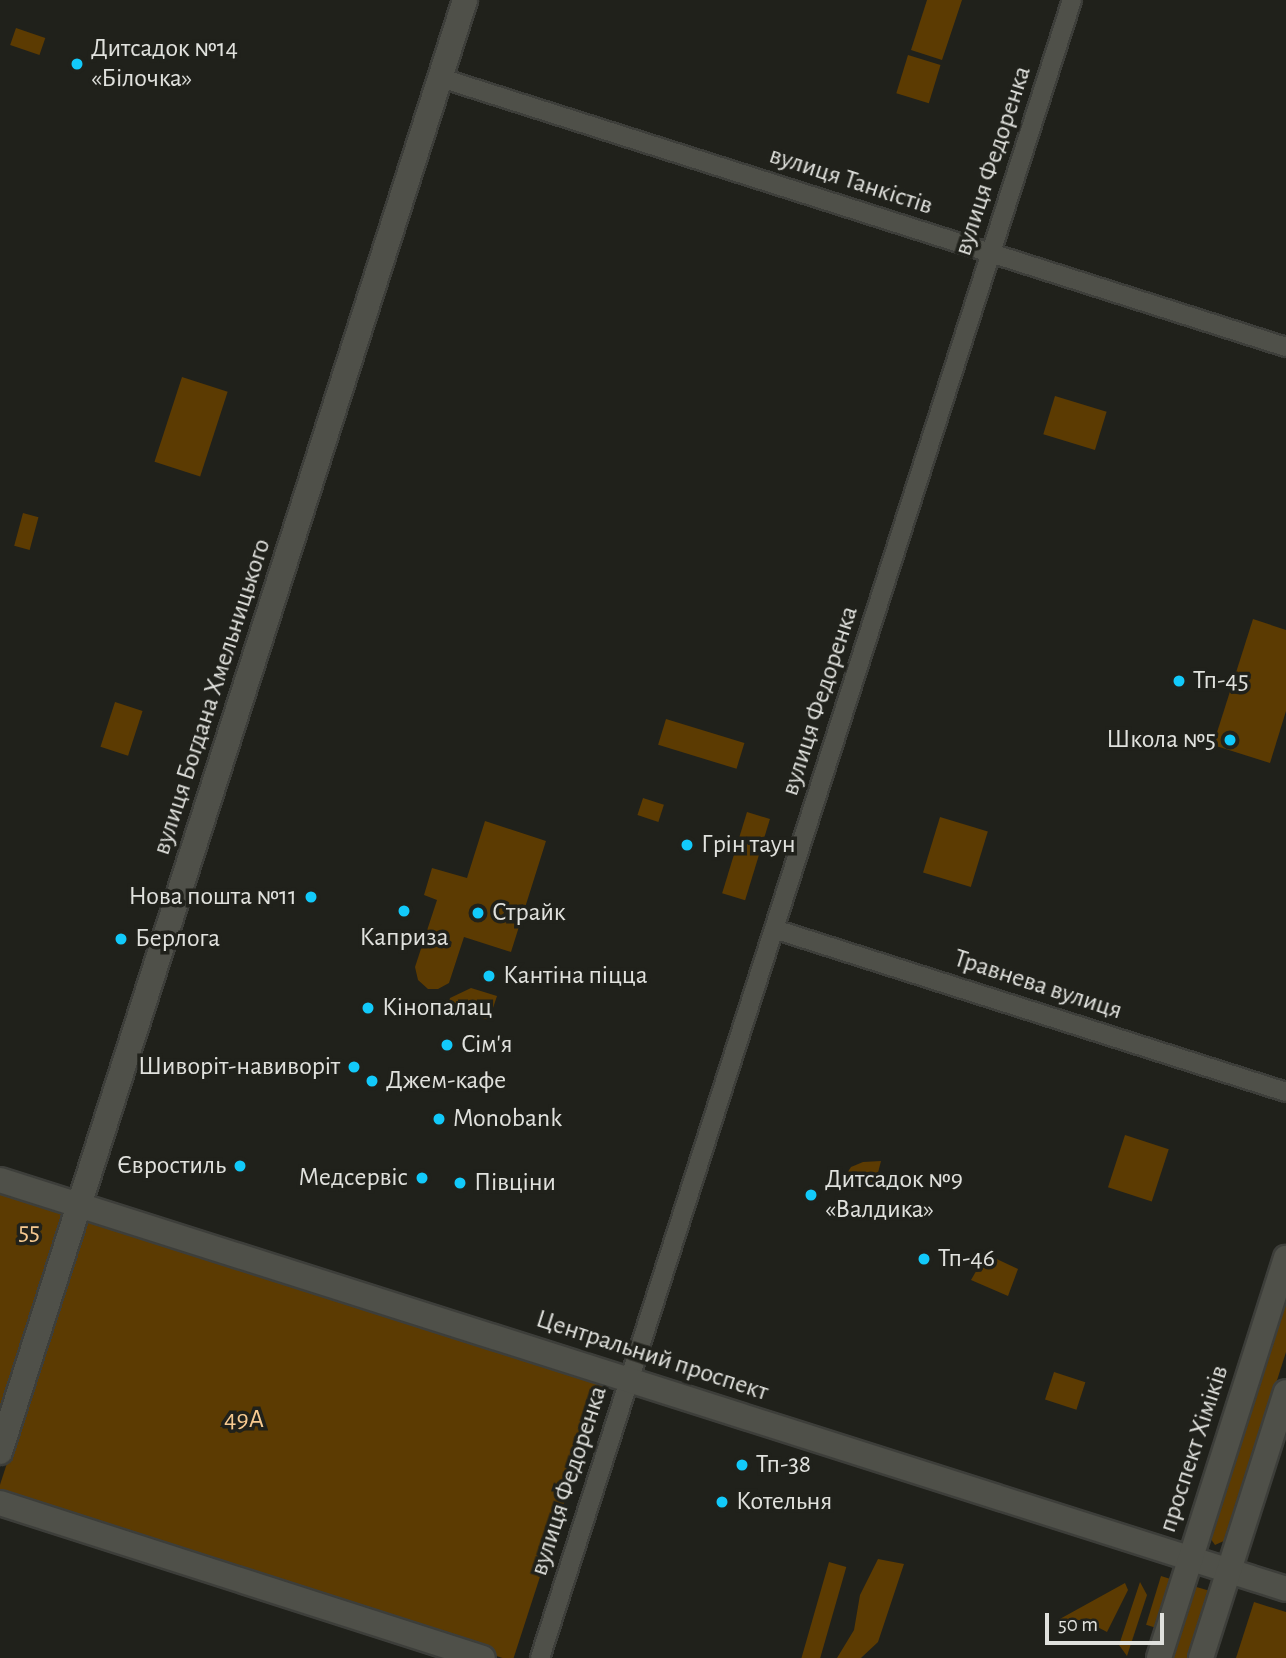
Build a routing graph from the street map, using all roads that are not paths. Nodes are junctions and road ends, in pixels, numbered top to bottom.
1 (465, 0) edge
2 (1072, 0) edge
3 (441, 78) junction
4 (991, 253) junction
5 (1286, 346) edge
6 (774, 929) junction
7 (1286, 1092) edge
8 (0, 1180) edge
9 (80, 1206) junction
10 (1286, 1258) edge
11 (629, 1380) junction
12 (1286, 1392) edge
13 (0, 1452) edge
14 (0, 1503) edge
15 (1191, 1558) junction
16 (1230, 1570) junction
17 (1286, 1588) edge
18 (483, 1658) edge
19 (540, 1658) edge
20 (1158, 1658) edge
21 (1201, 1658) edge

1 - 3 street, вулиця Богдана Хмельницького
2 - 4 street, вулиця Федоренка
3 - 4 street, вулиця Танкістів
3 - 9 street, вулиця Богдана Хмельницького
4 - 5 street, вулиця Танкістів
4 - 6 street, вулиця Федоренка
6 - 7 street, Травнева вулиця
6 - 11 street, вулиця Федоренка
8 - 9 street, Центральний проспект
9 - 11 street, Центральний проспект
9 - 13 street, вулиця Богдана Хмельницького
10 - 15 street, проспект Хіміків
11 - 15 street, Центральний проспект
11 - 19 street, вулиця Федоренка
12 - 16 street
14 - 18 street
15 - 16 street, Центральний проспект
15 - 20 street, проспект Хіміків
16 - 17 street, Центральний проспект
16 - 21 street

